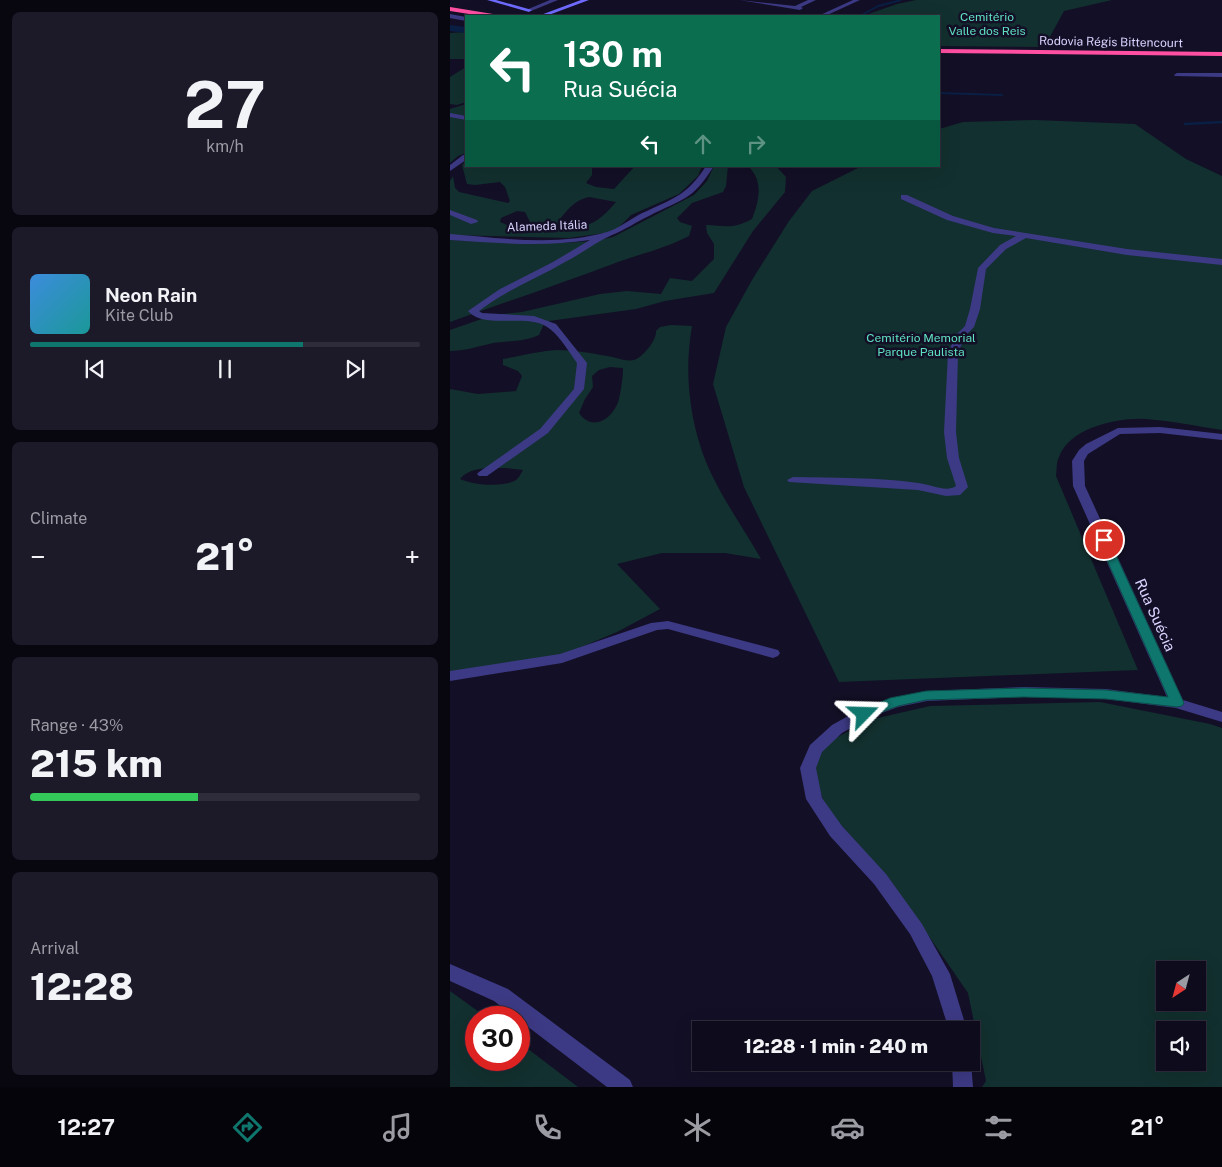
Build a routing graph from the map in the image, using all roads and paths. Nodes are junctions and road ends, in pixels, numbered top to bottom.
1 (490, 0) edge
2 (555, 0) edge
3 (586, 0) edge
4 (745, 0) edge
5 (776, 0) edge
6 (813, 0) edge
7 (857, 0) edge
8 (768, 3) junction
9 (450, 11) edge
10 (527, 13) edge
11 (825, 14) edge
12 (468, 15) edge
13 (484, 15) edge
14 (545, 15) edge
15 (450, 16) edge
16 (465, 19) edge
17 (940, 52) edge
18 (1222, 56) edge
19 (1177, 75) dead end
20 (1222, 75) edge
21 (450, 115) edge
22 (465, 118) edge
23 (465, 156) edge
24 (465, 157) edge
25 (450, 161) edge
26 (709, 167) edge
27 (450, 169) edge
28 (904, 197) dead end
29 (450, 212) edge
30 (474, 222) dead end
31 (606, 235) junction
32 (1023, 236) junction
33 (450, 237) edge
34 (1100, 247) junction
35 (1222, 256) edge
36 (1222, 262) edge
37 (1222, 437) edge
38 (483, 474) dead end
39 (794, 480) dead end
40 (773, 653) dead end
41 (450, 676) edge
42 (1177, 703) junction
43 (1222, 717) edge
44 (450, 965) edge
45 (458, 975) edge
46 (955, 1021) edge
47 (962, 1071) edge
48 (623, 1087) edge
49 (963, 1087) edge

1 - 10 street
2 - 10 street
3 - 14 street
4 - 8 street
5 - 8 street
6 - 8 street
7 - 11 street
9 - 12 highway
9 - 13 highway
15 - 16 street
17 - 18 highway, Rodovia Régis Bittencourt
19 - 20 street
21 - 22 street
23 - 25 street
24 - 27 street
26 - 31 street, Alameda Itália
28 - 32 street
29 - 30 street
31 - 33 street, Alameda Itália
31 - 38 street
32 - 34 street
32 - 39 street
34 - 35 street
34 - 36 street
37 - 42 street, Rua Suécia
40 - 41 street
42 - 43 street
42 - 46 street
44 - 45 street
45 - 48 street
47 - 49 street

